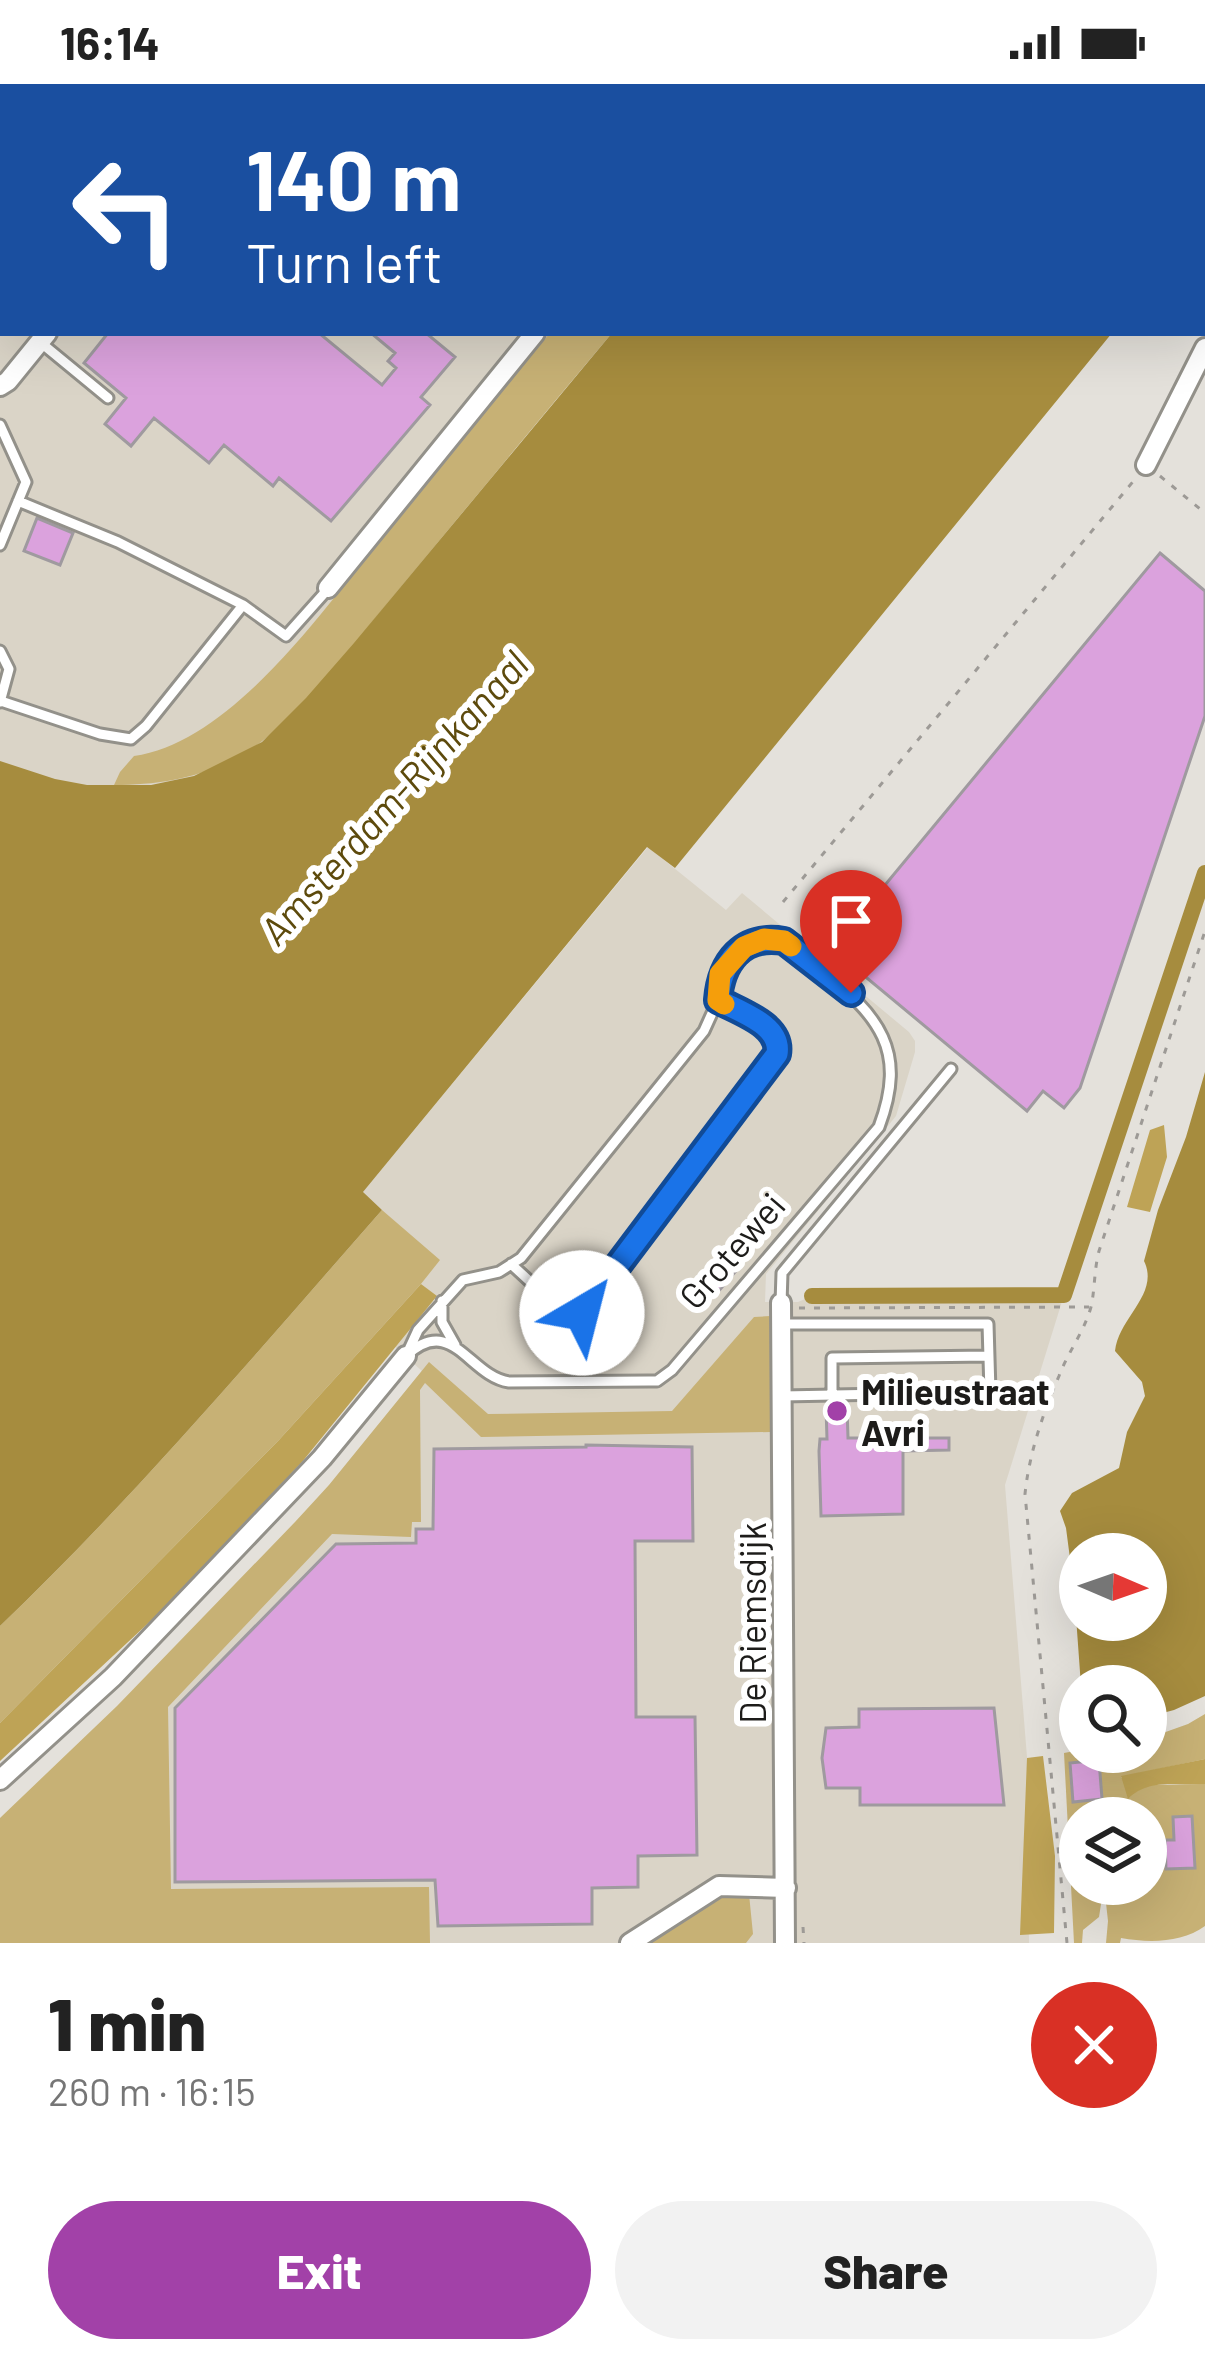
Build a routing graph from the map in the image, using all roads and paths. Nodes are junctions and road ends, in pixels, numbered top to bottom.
1 (533, 336) edge
2 (44, 337) edge
3 (1205, 348) edge
4 (0, 386) edge
5 (108, 398) dead end
6 (0, 425) edge
7 (1146, 465) junction
8 (18, 501) junction
9 (1205, 513) edge
10 (0, 545) edge
11 (328, 588) joint
12 (243, 605) junction
13 (0, 651) edge
14 (1, 701) edge
15 (784, 902) dead end
16 (1205, 931) edge
17 (718, 1000) junction
18 (951, 1069) dead end
19 (511, 1264) junction
20 (442, 1300) junction
21 (1091, 1307) junction
22 (781, 1312) junction
23 (455, 1345) junction
24 (406, 1356) junction
25 (989, 1356) junction
26 (832, 1395) junction
27 (782, 1396) junction
28 (0, 1780) edge
29 (786, 1888) junction
30 (630, 1943) edge
31 (785, 1943) edge
32 (1067, 1943) edge

1 - 11 street
2 - 4 street
2 - 5 lane
3 - 7 street
6 - 8 lane
7 - 9 path
7 - 15 path
8 - 10 lane
8 - 12 lane
11 - 12 lane
12 - 14 lane
13 - 14 lane
16 - 21 path
17 - 19 lane
17 - 19 lane
17 - 23 lane, Grotewei
18 - 22 lane
19 - 20 lane
20 - 23 lane
20 - 24 lane
21 - 22 path
21 - 32 path
22 - 25 lane
22 - 27 street, De Riemsdijk
23 - 24 lane
24 - 28 street
25 - 26 lane
25 - 26 lane
26 - 27 lane
27 - 29 street, De Riemsdijk
29 - 30 street
29 - 31 street, De Riemsdijk

